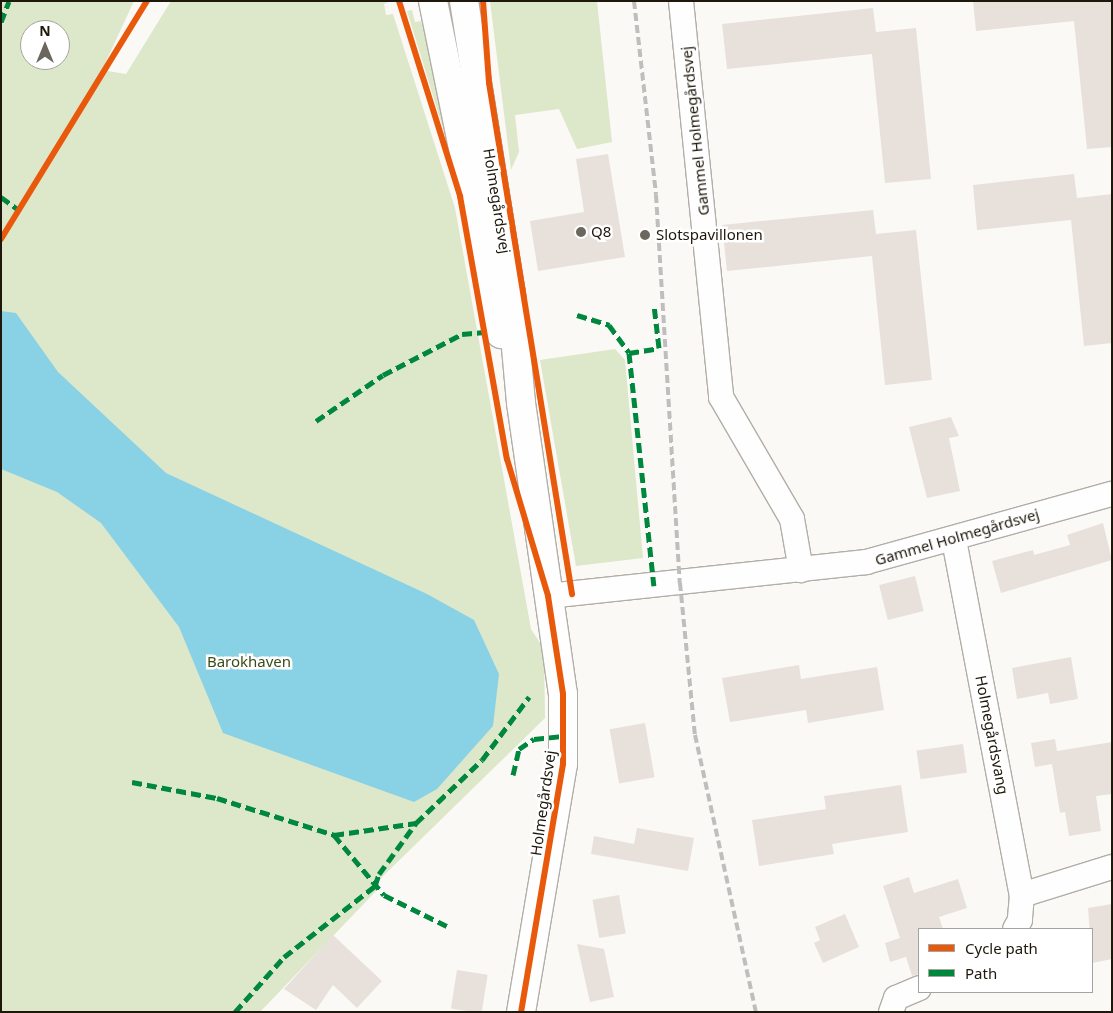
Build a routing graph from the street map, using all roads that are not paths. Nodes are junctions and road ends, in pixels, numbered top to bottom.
1 (433, 1) edge
2 (464, 1) edge
3 (681, 1) edge
4 (521, 403) junction
5 (1112, 494) edge
6 (954, 540) junction
7 (801, 570) junction
8 (548, 596) junction
9 (1112, 867) edge
10 (1022, 895) junction
11 (1016, 928) edge
12 (918, 989) edge
13 (893, 1005) edge
14 (522, 1012) edge

1 - 4 street, Holmegårdsvej
2 - 4 street, Holmegårdsvej
3 - 7 street, Gammel Holmegårdsvej
4 - 8 street, Holmegårdsvej
5 - 6 street, Gammel Holmegårdsvej
6 - 7 street, Gammel Holmegårdsvej
6 - 10 street, Holmegårdsvang
7 - 8 street, Gammel Holmegårdsvej
8 - 14 street, Holmegårdsvej
9 - 10 street
10 - 11 street, Holmegårdsvang
12 - 13 street

